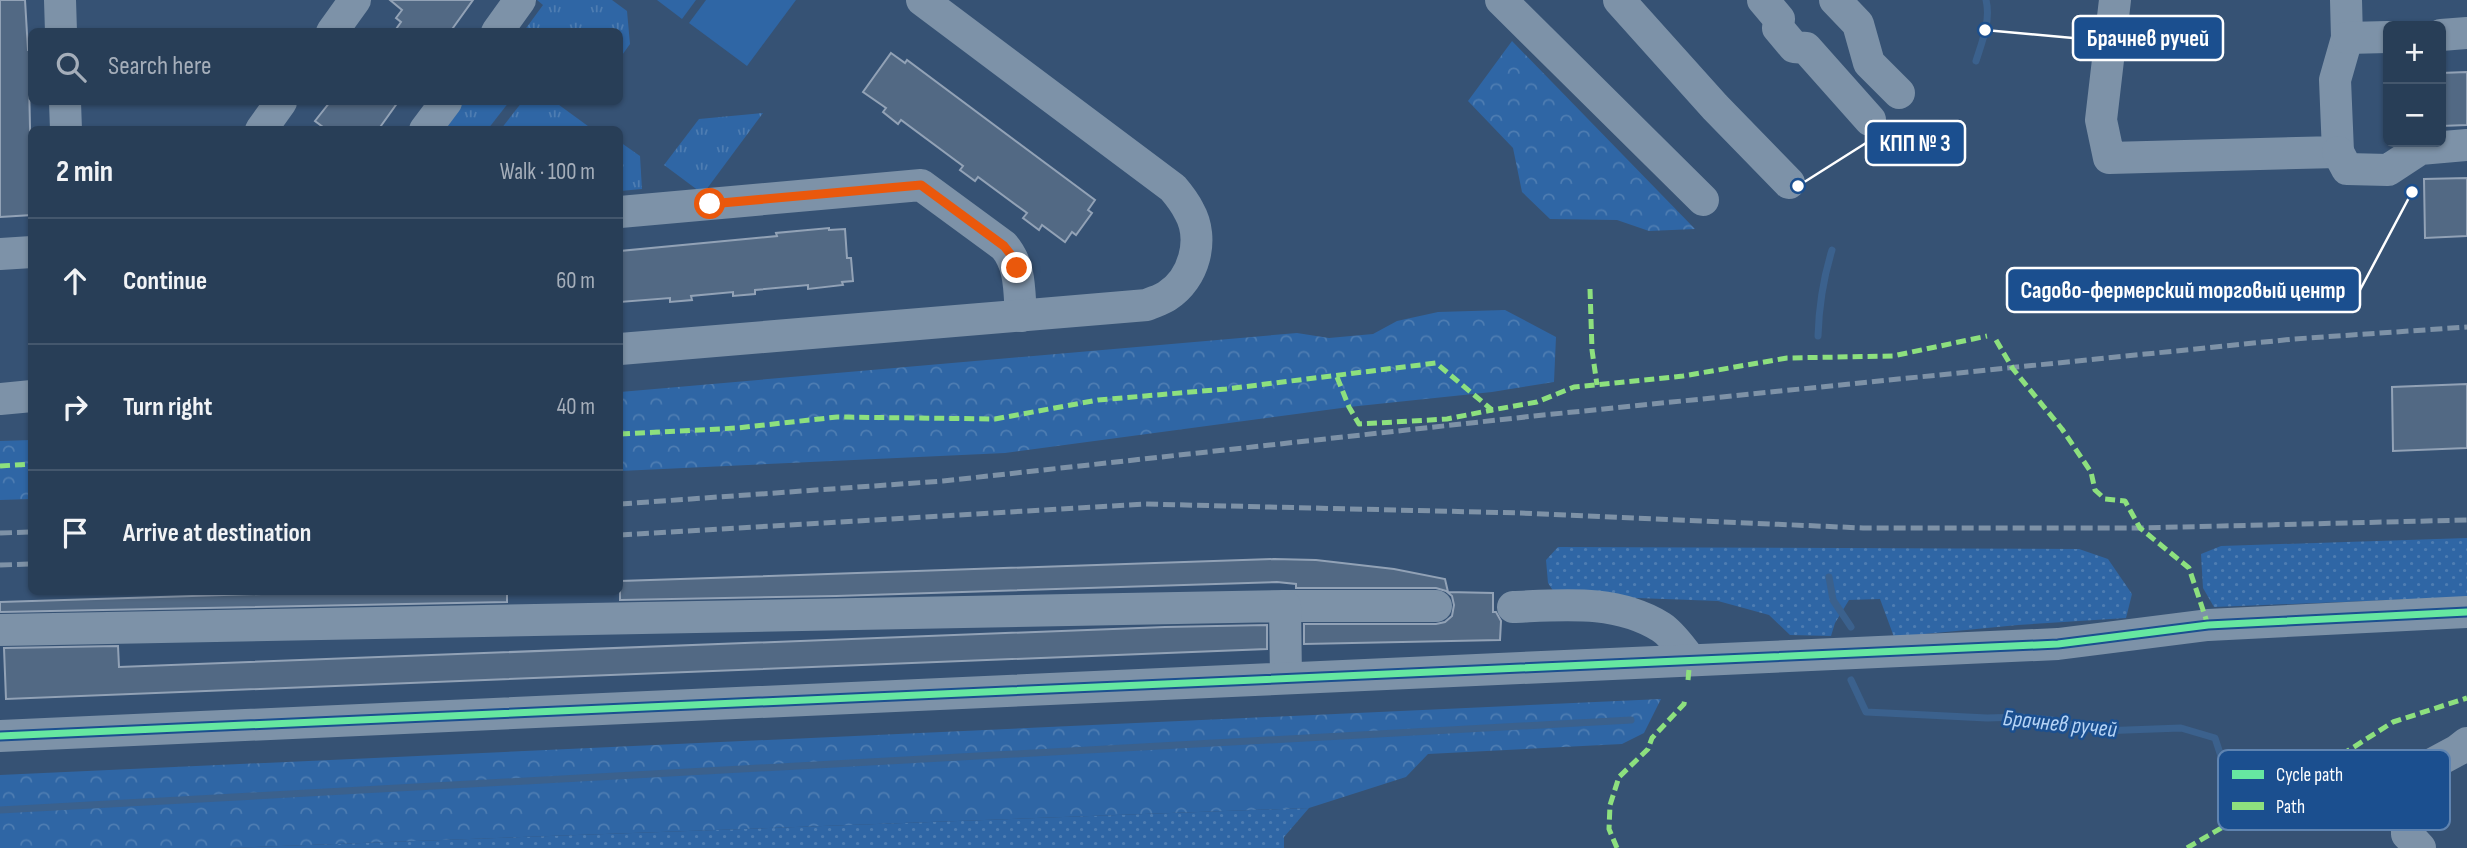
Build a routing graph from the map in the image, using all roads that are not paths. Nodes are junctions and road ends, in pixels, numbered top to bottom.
1 (60, 0) edge
2 (355, 0) edge
3 (520, 0) edge
4 (922, 0) edge
5 (1501, 0) edge
6 (1619, 0) edge
7 (1763, 0) edge
8 (1835, 0) edge
9 (2115, 0) edge
10 (2346, 0) edge
11 (61, 28) edge
12 (335, 28) edge
13 (500, 28) edge
14 (2467, 33) edge
15 (2446, 35) edge
16 (2383, 37) edge
17 (2347, 38) junction
18 (1899, 93) dead end
19 (65, 105) edge
20 (279, 105) edge
21 (444, 105) edge
22 (1870, 120) dead end
23 (66, 126) edge
24 (264, 126) edge
25 (428, 126) edge
26 (2467, 145) edge
27 (2338, 152) junction
28 (1789, 183) dead end
29 (1703, 200) dead end
30 (623, 212) edge
31 (28, 252) edge
32 (0, 254) edge
33 (1021, 316) junction
34 (623, 349) edge
35 (28, 396) edge
36 (0, 399) edge
37 (1285, 606) junction
38 (1436, 606) dead end
39 (1513, 607) dead end
40 (2467, 612) edge
41 (0, 630) edge
42 (1690, 659) junction
43 (1286, 678) junction
44 (0, 736) edge
45 (2467, 743) edge
46 (2450, 754) edge
47 (2407, 830) edge
48 (2420, 848) edge

1 - 11 street
2 - 12 street
3 - 13 street
4 - 33 street
5 - 29 street
6 - 28 street
7 - 22 street
8 - 18 street
9 - 27 street
10 - 17 street
14 - 15 street
16 - 17 street
17 - 27 street
19 - 23 street
20 - 24 street
21 - 25 street
26 - 27 street
30 - 33 street
31 - 32 street
33 - 34 street
35 - 36 street
37 - 38 street
37 - 41 street
37 - 43 street
39 - 42 street
40 - 42 street
42 - 43 street
43 - 44 street
45 - 46 street
47 - 48 street

